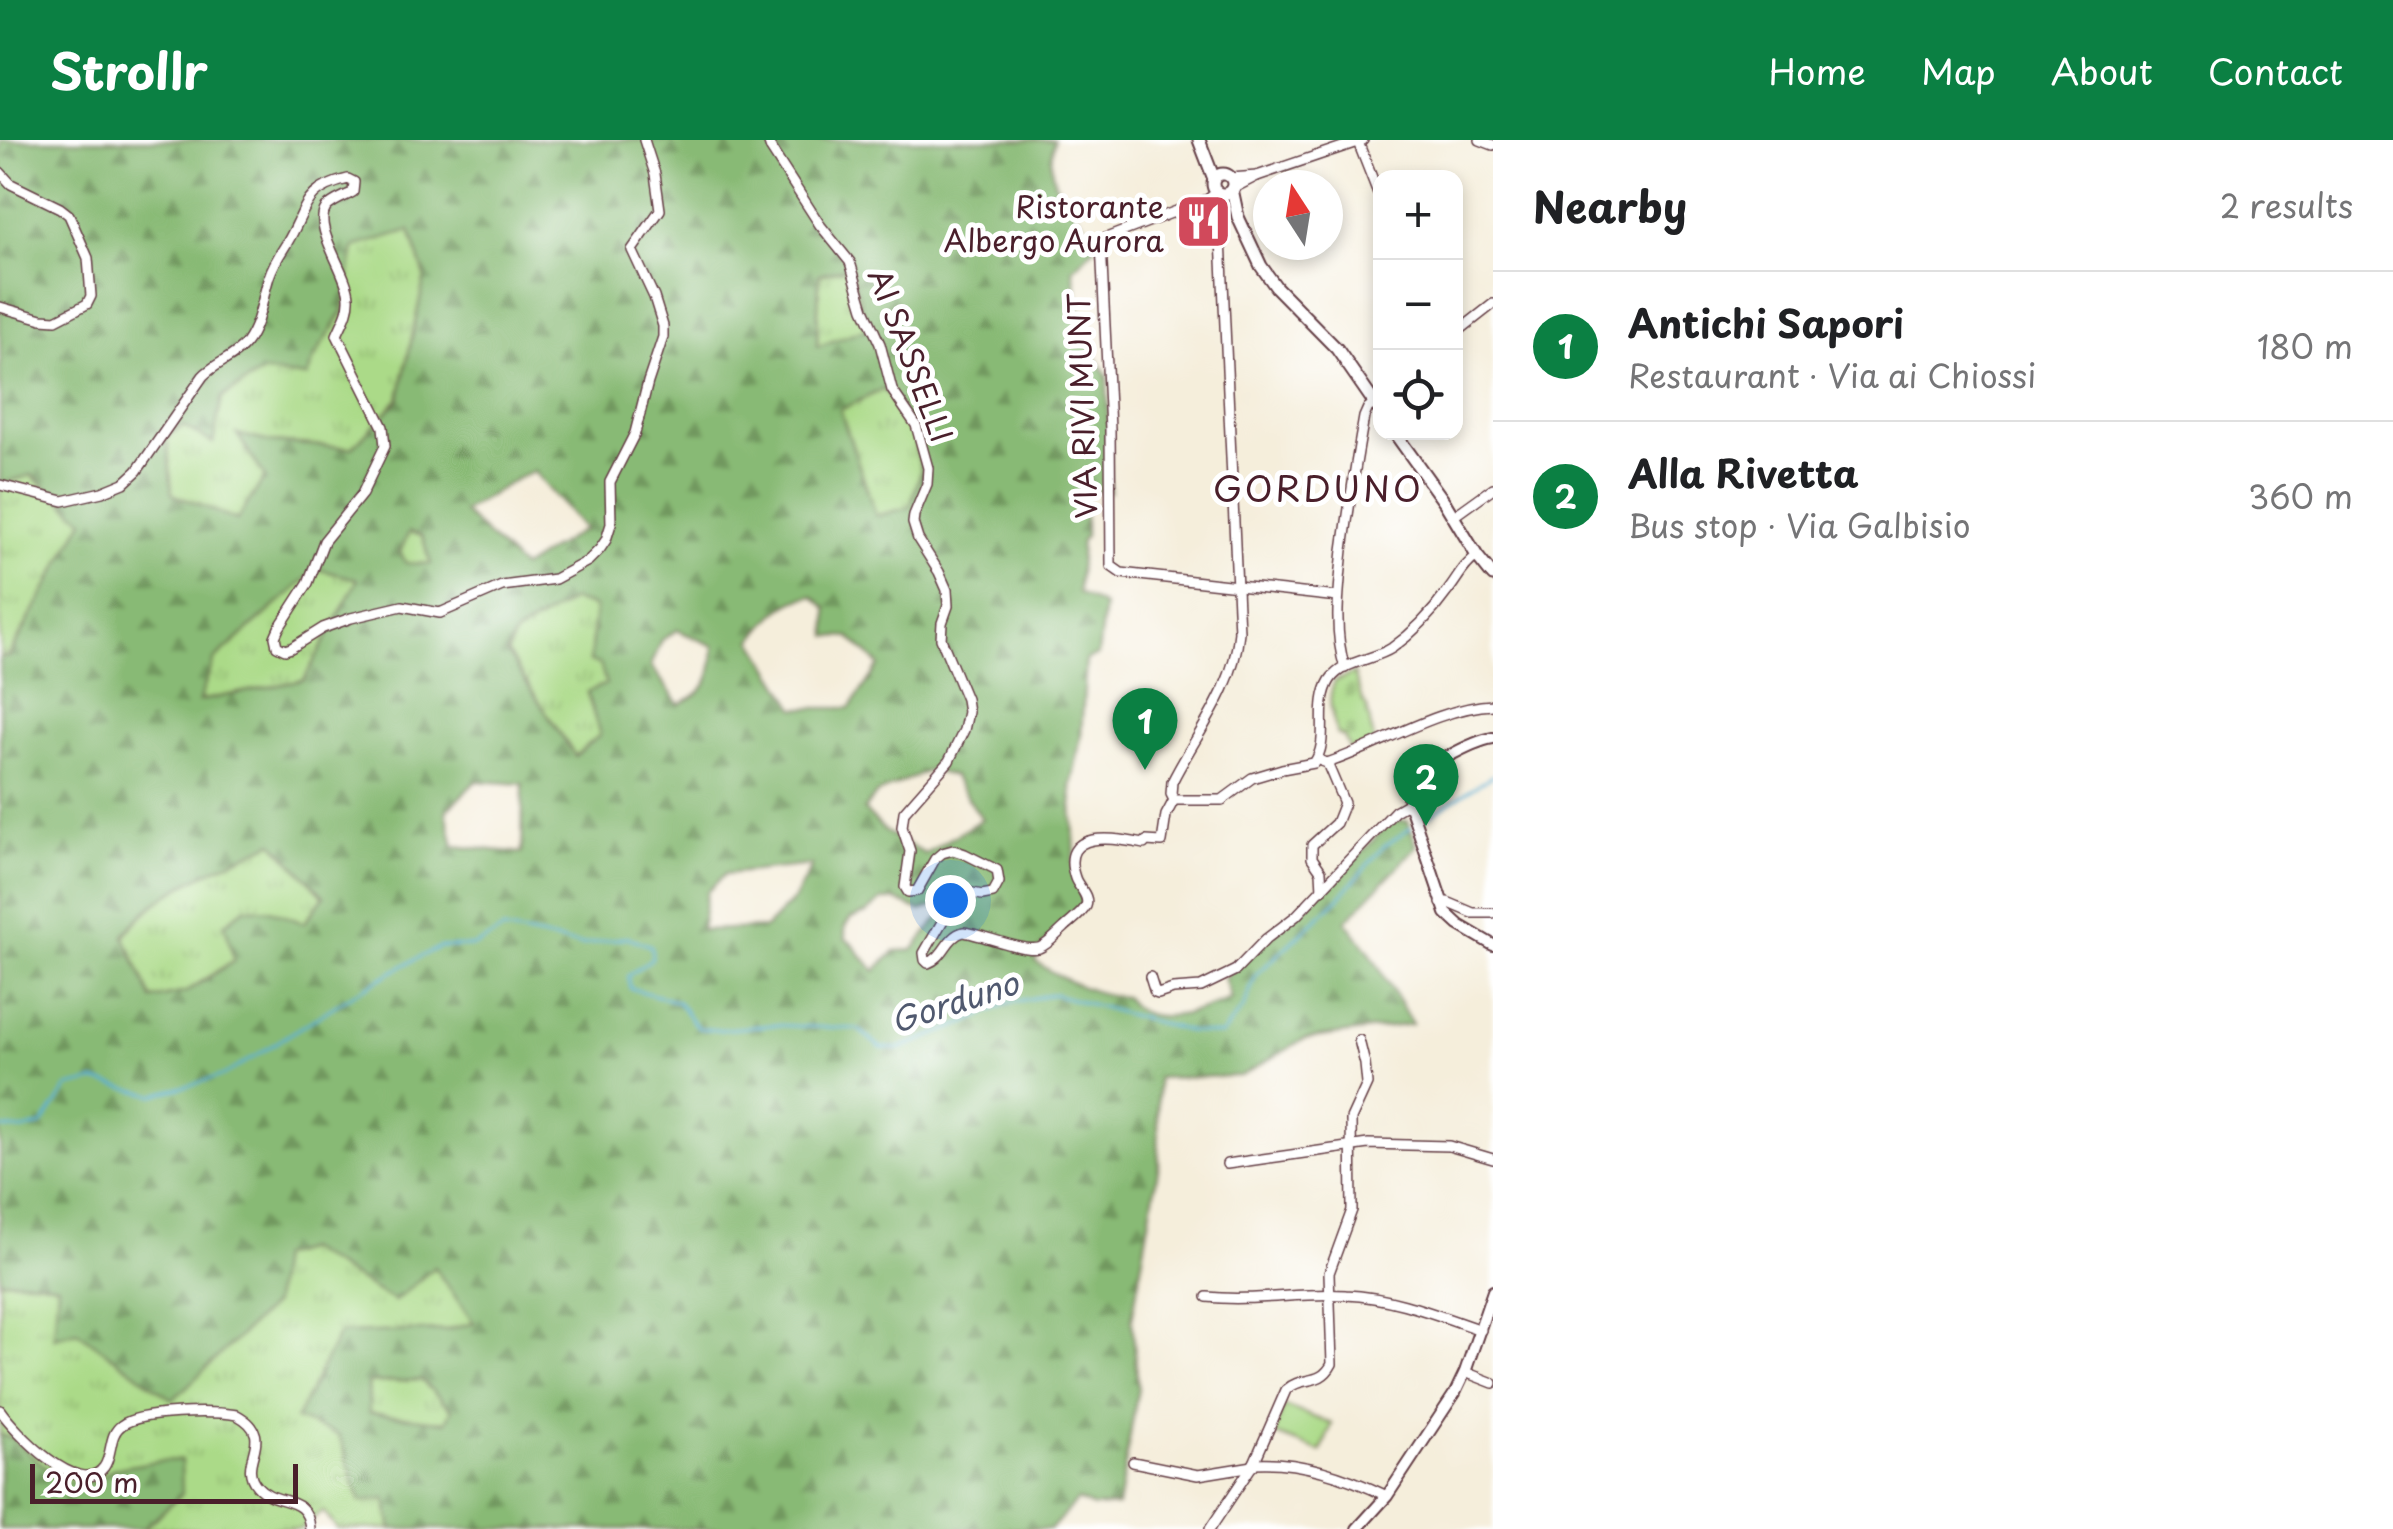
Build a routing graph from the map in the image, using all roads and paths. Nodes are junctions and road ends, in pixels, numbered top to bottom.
1 (644, 140) edge
2 (768, 140) edge
3 (1480, 140) edge
4 (1361, 141) edge
5 (1493, 144) edge
6 (1202, 146) edge
7 (0, 172) edge
8 (1373, 177) edge
9 (1223, 184) junction
10 (1238, 217) junction
11 (1222, 226) junction
12 (1493, 304) edge
13 (0, 307) edge
14 (1463, 328) edge
15 (1373, 396) edge
16 (1373, 404) edge
17 (1400, 440) edge
18 (0, 485) edge
19 (1493, 488) edge
20 (1454, 516) junction
21 (1476, 556) junction
22 (1493, 576) edge
23 (1238, 586) junction
24 (1338, 597) junction
25 (1346, 668) junction
26 (1493, 705) edge
27 (1493, 738) edge
28 (1322, 762) junction
29 (1174, 800) junction
30 (1410, 805) junction
31 (1322, 890) junction
32 (1441, 902) junction
33 (1493, 913) edge
34 (1493, 946) edge
35 (1150, 978) dead end
36 (1359, 1040) dead end
37 (1352, 1146) junction
38 (1492, 1159) edge
39 (1227, 1164) dead end
40 (1493, 1291) edge
41 (1330, 1294) junction
42 (1207, 1297) dead end
43 (1480, 1330) junction
44 (1465, 1372) junction
45 (1491, 1382) edge
46 (0, 1410) edge
47 (1133, 1462) dead end
48 (1254, 1465) junction
49 (1388, 1496) junction
50 (310, 1529) edge
51 (1210, 1529) edge
52 (1357, 1529) edge

1 - 18 street
2 - 29 street, AI SASSELLI
3 - 5 street
4 - 8 street
4 - 9 street
6 - 9 main road
7 - 13 street
9 - 10 main road
9 - 11 street
9 - 23 street, VIA RIVI MUNT
10 - 11 street
10 - 15 main road
11 - 23 street
12 - 14 street
16 - 24 street
17 - 20 main road
19 - 20 street
20 - 21 main road
21 - 22 main road
21 - 25 street
23 - 24 street
23 - 29 street
24 - 25 street
25 - 28 street
26 - 28 street
27 - 30 street
28 - 29 street
28 - 31 street
30 - 31 street
30 - 32 street
31 - 35 street
32 - 33 street
32 - 34 street
36 - 37 street
37 - 38 street
37 - 39 street
37 - 41 street
40 - 43 street
41 - 42 street
41 - 43 street
41 - 48 street
43 - 44 street
44 - 45 street
44 - 49 street
46 - 50 street
47 - 48 street
48 - 49 street
48 - 51 street
49 - 52 street

